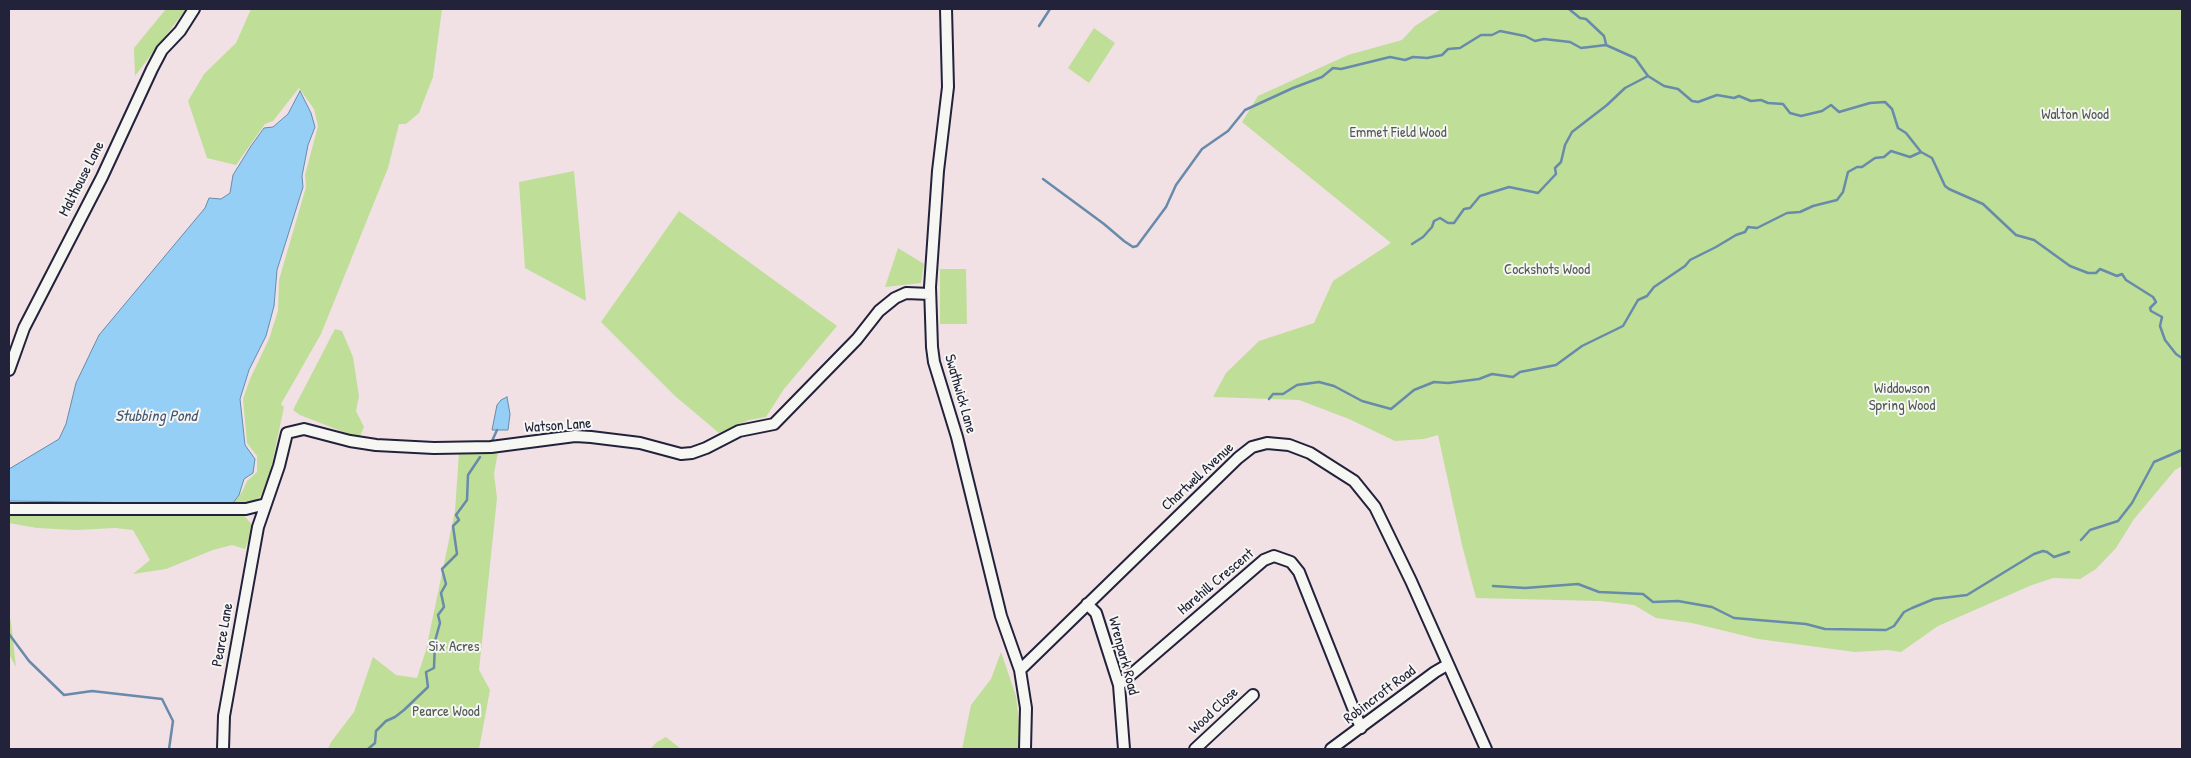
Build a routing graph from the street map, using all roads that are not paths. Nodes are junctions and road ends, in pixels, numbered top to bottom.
1 (194, 9) edge
2 (946, 9) edge
3 (930, 294) junction
4 (9, 370) edge
5 (266, 504) junction
6 (9, 509) edge
7 (246, 509) junction
8 (258, 527) junction
9 (1087, 604) junction
10 (1447, 665) junction
11 (1020, 670) junction
12 (1119, 686) junction
13 (1253, 696) dead end
14 (1361, 728) junction
15 (223, 749) edge
16 (1025, 749) edge
17 (1124, 749) edge
18 (1195, 749) edge
19 (1331, 749) edge
20 (1486, 749) edge

1 - 4 street, Malthouse Lane
2 - 3 street, Swathwick Lane
3 - 5 street, Watson Lane
3 - 11 street, Swathwick Lane
5 - 7 street
5 - 8 street, Watson Lane
6 - 7 street
7 - 8 street
8 - 15 street, Pearce Lane
9 - 10 street, Chartwell Avenue
9 - 11 street, Chartwell Avenue
9 - 12 street, Wrenpark Road
10 - 14 street, Robincroft Road
10 - 20 street, Chartwell Avenue
11 - 16 street, Swathwick Lane
12 - 14 street, Harehill Crescent
12 - 17 street, Wrenpark Road
13 - 18 street, Wood Close
14 - 19 street, Robincroft Road

